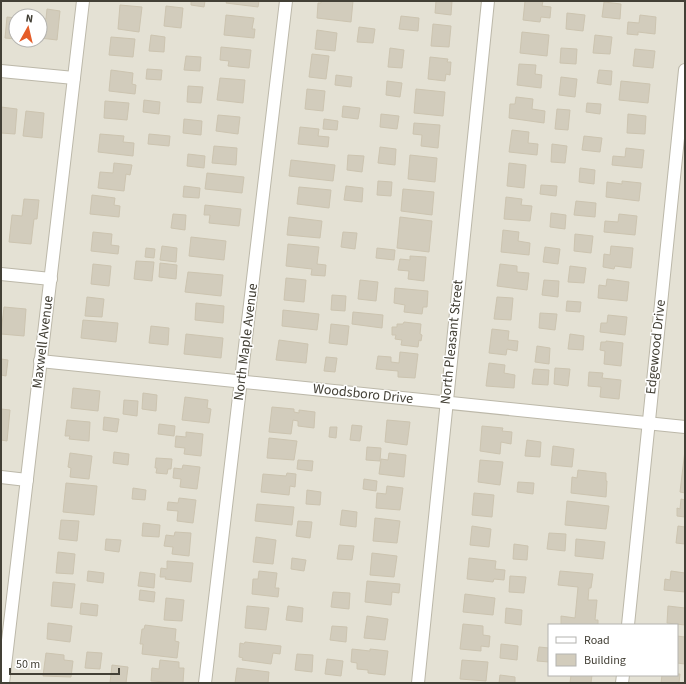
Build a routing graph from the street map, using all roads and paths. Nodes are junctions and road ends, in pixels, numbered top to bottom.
1 (83, 1) edge
2 (286, 1) edge
3 (488, 1) edge
4 (685, 70) edge
5 (1, 71) edge
6 (74, 78) junction
7 (1, 274) edge
8 (51, 279) junction
9 (40, 360) junction
10 (241, 381) junction
11 (446, 402) junction
12 (648, 423) junction
13 (685, 427) edge
14 (1, 477) edge
15 (27, 480) junction
16 (628, 624) edge
17 (2, 682) edge
18 (205, 683) edge
19 (418, 683) edge

1 - 6 street, Maxwell Avenue
2 - 10 street, North Maple Avenue
3 - 11 street, North Pleasant Street
4 - 12 street, Edgewood Drive
5 - 6 street
6 - 8 street, Maxwell Avenue
7 - 8 street
8 - 9 street, Maxwell Avenue
9 - 10 street, Woodsboro Drive
9 - 15 street, Maxwell Avenue
10 - 11 street, Woodsboro Drive
10 - 18 street, North Maple Avenue
11 - 12 street, Woodsboro Drive
11 - 19 street, North Pleasant Street
12 - 13 street, Woodsboro Drive
12 - 16 street, Edgewood Drive
14 - 15 street
15 - 17 street, Maxwell Avenue

